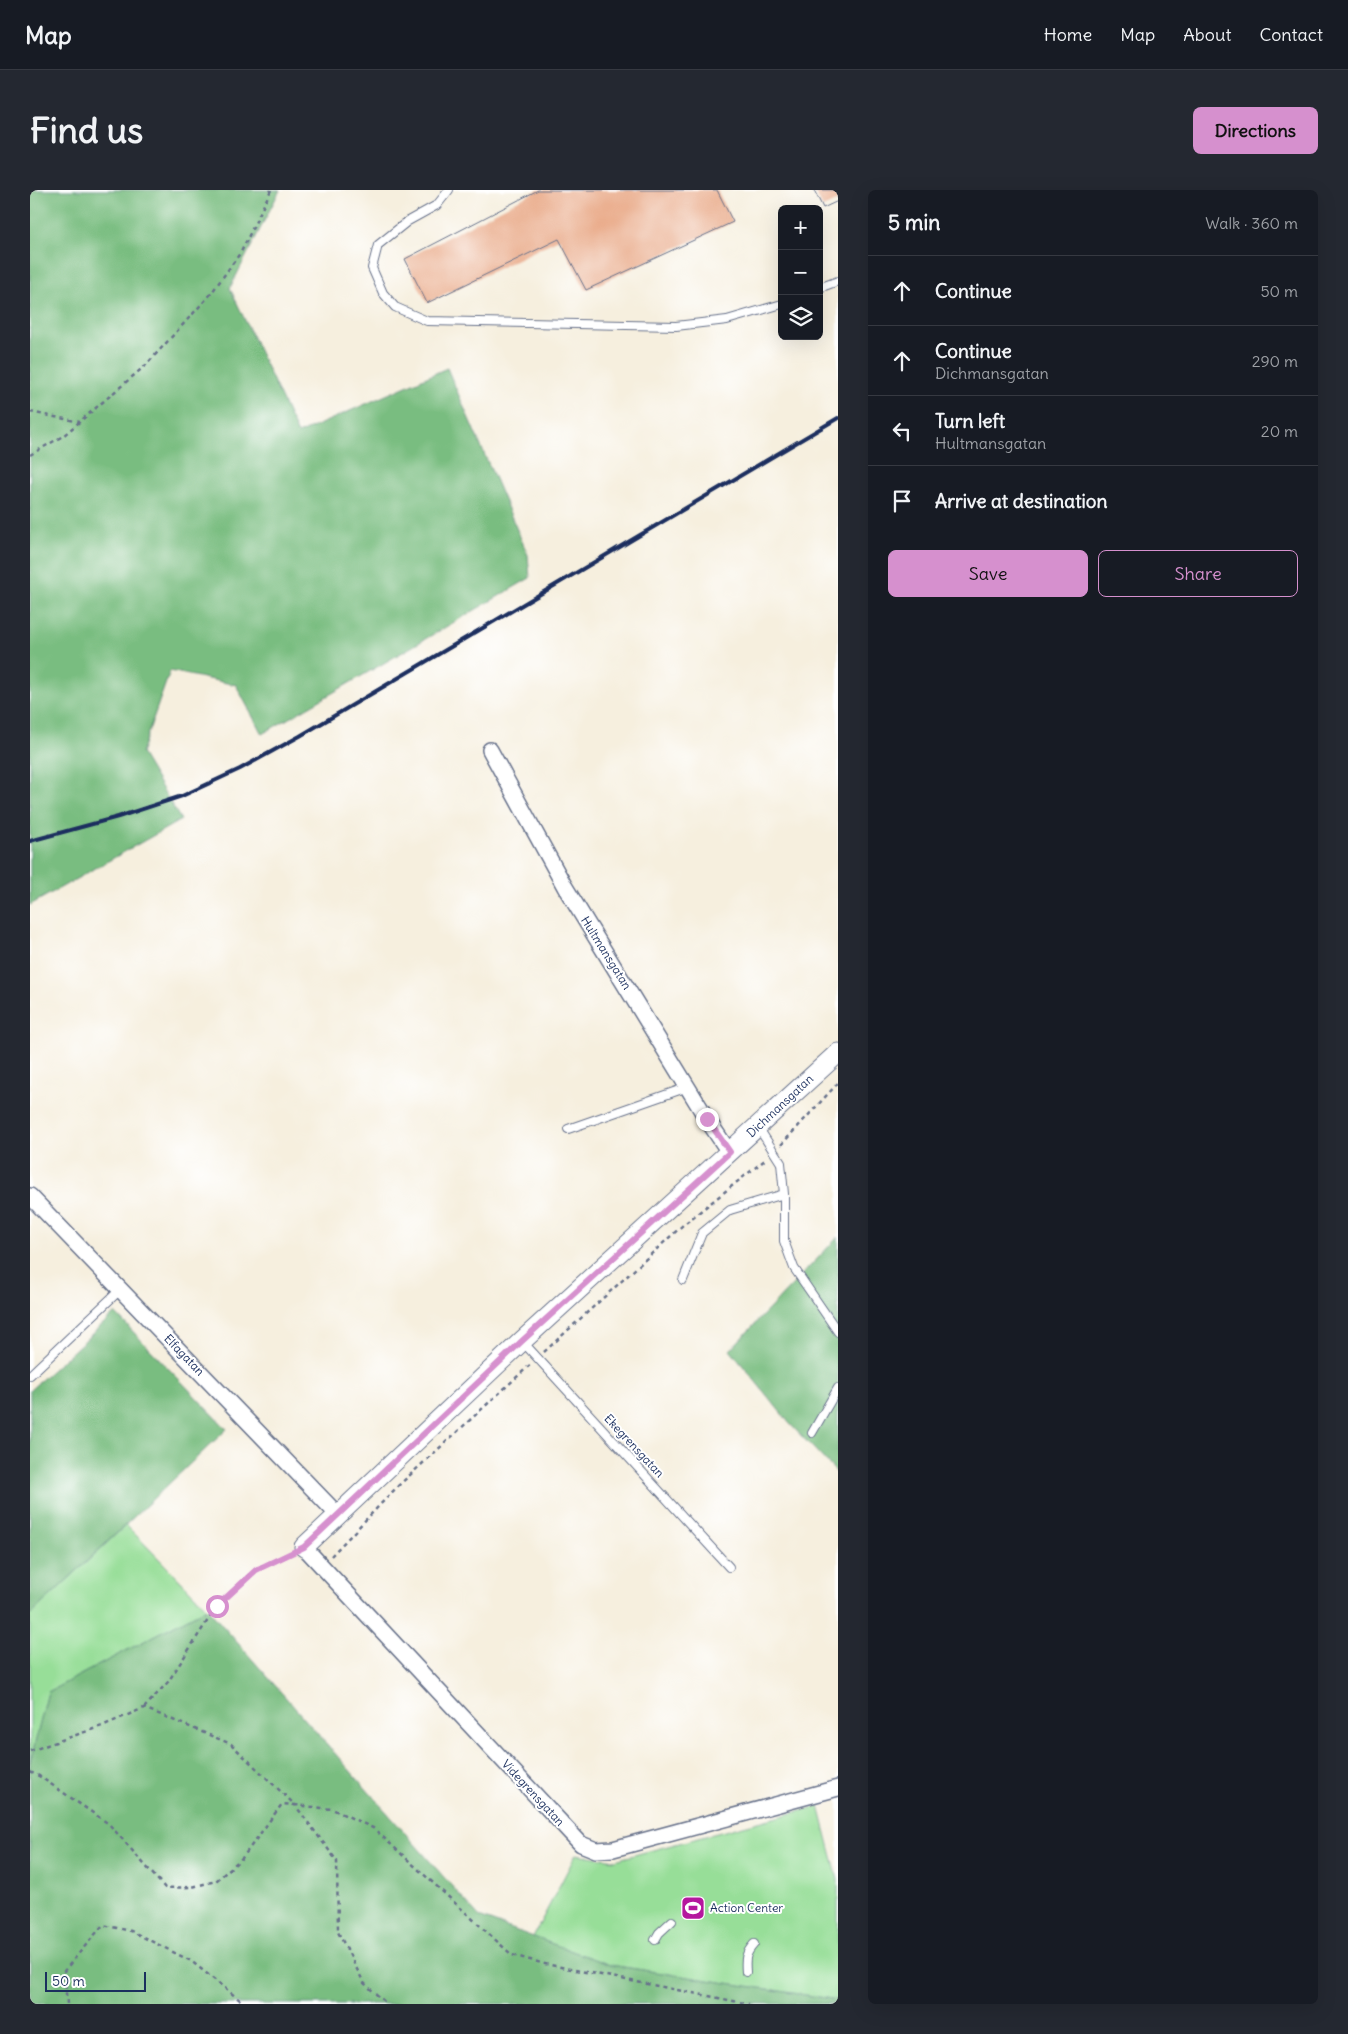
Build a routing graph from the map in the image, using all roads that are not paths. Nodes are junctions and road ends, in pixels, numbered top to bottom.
1 (449, 190) edge
2 (838, 281) edge
3 (823, 287) edge
4 (778, 305) edge
5 (490, 750) dead end
6 (838, 1053) edge
7 (688, 1087) junction
8 (758, 1127) junction
9 (568, 1129) dead end
10 (730, 1152) junction
11 (784, 1194) junction
12 (30, 1196) edge
13 (683, 1280) dead end
14 (121, 1289) junction
15 (838, 1332) edge
16 (522, 1341) junction
17 (30, 1375) edge
18 (838, 1388) edge
19 (812, 1434) dead end
20 (337, 1514) junction
21 (304, 1547) joint
22 (729, 1567) dead end
23 (838, 1788) edge
24 (672, 1921) dead end
25 (655, 1940) dead end
26 (754, 1944) dead end
27 (746, 1972) dead end

1 - 4 lane
2 - 3 lane
5 - 7 street, Hultmansgatan
6 - 8 street, Dichmansgatan
7 - 9 lane
7 - 10 street, Hultmansgatan
8 - 10 street, Dichmansgatan
8 - 11 lane
10 - 16 street, Dichmansgatan
11 - 13 lane
11 - 15 lane
12 - 14 street, Elfagatan
14 - 17 lane
14 - 20 street, Elfagatan
16 - 20 street, Dichmansgatan
16 - 22 lane, Ekegrensgatan
18 - 19 lane
20 - 21 street, Dichmansgatan
21 - 23 street, Videgrensgatan
24 - 25 lane
26 - 27 lane

